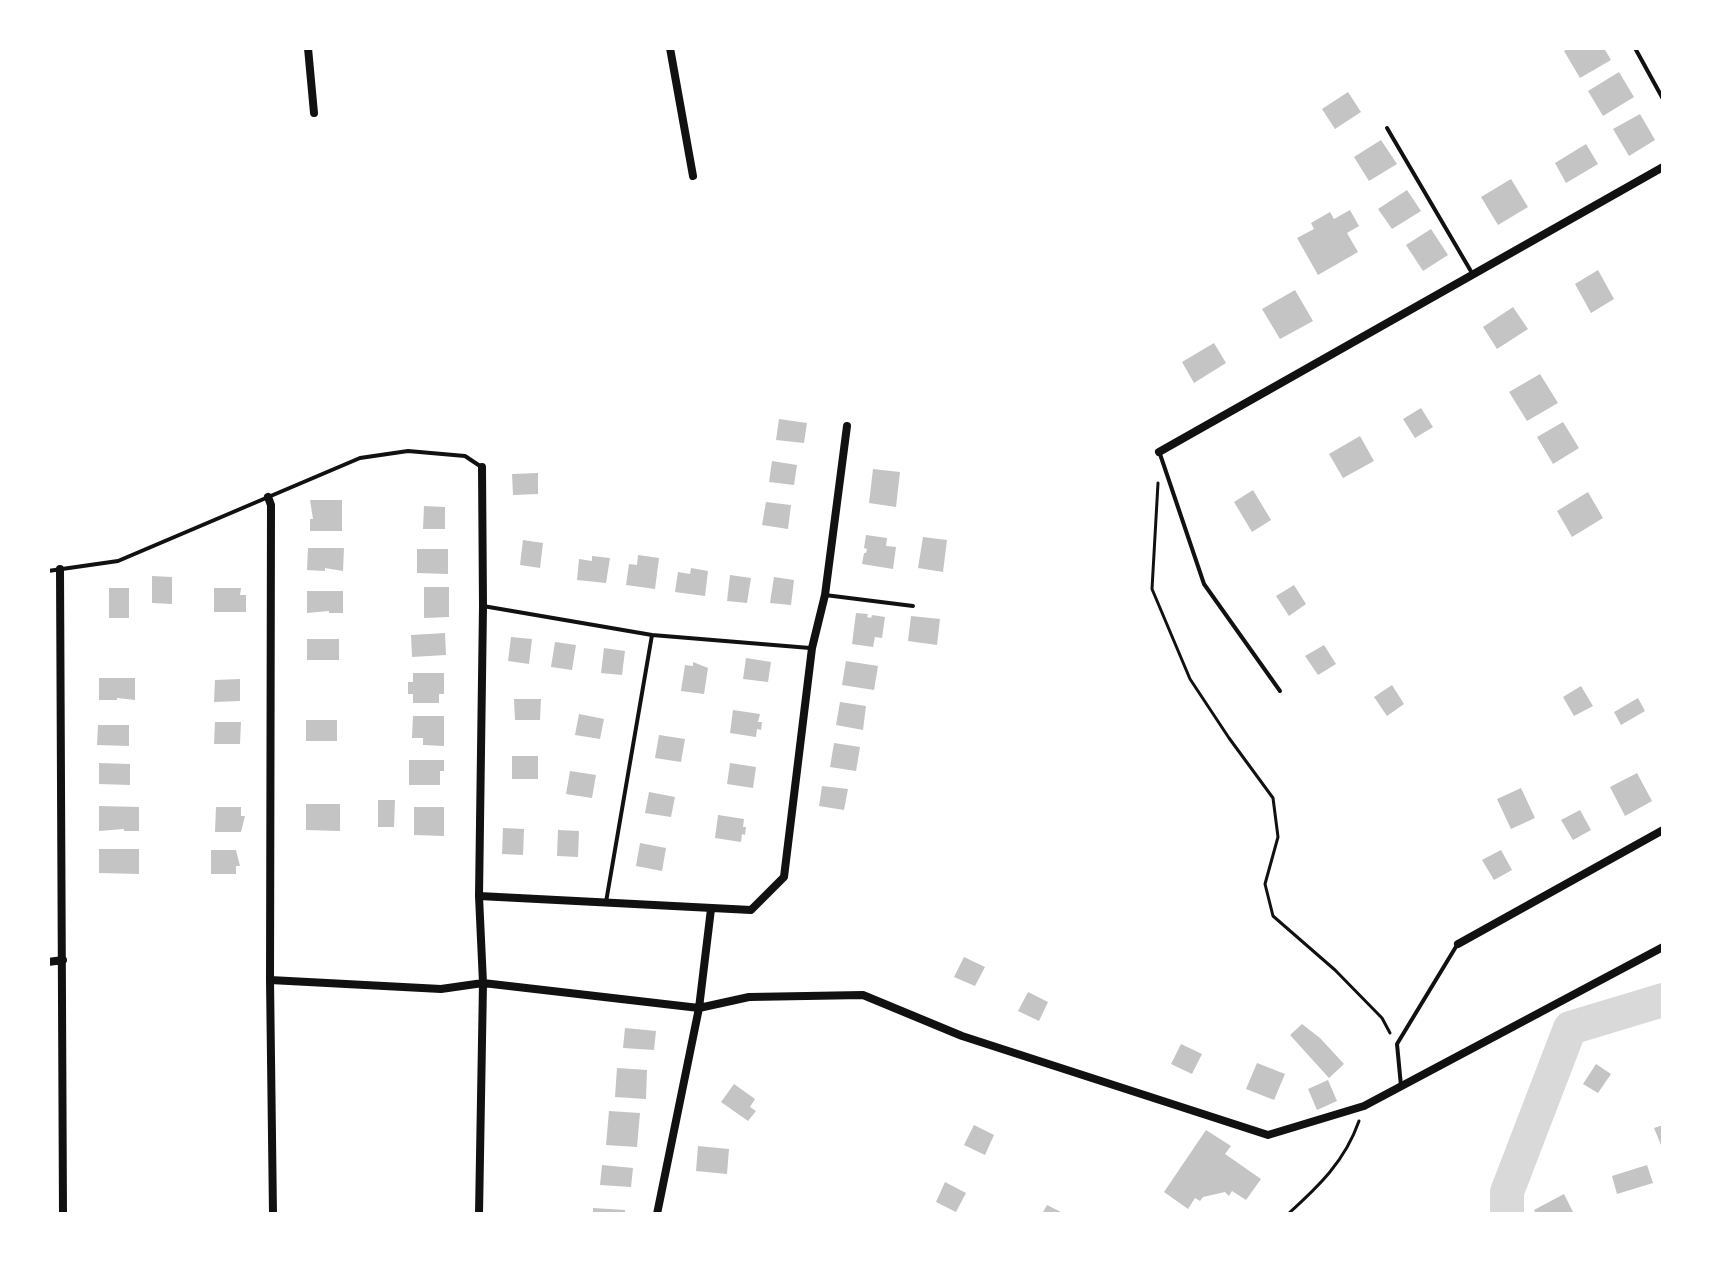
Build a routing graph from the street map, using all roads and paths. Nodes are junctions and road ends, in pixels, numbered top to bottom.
1 (308, 48) edge
2 (670, 48) edge
3 (1635, 48) edge
4 (1663, 99) edge
5 (314, 113) dead end
6 (1387, 128) dead end
7 (1663, 167) edge
8 (693, 176) dead end
9 (1472, 273) junction
10 (847, 426) dead end
11 (1159, 452) joint
12 (482, 467) joint
13 (1158, 482) dead end
14 (268, 497) junction
15 (60, 569) junction
16 (48, 571) edge
17 (825, 595) junction
18 (483, 606) junction
19 (913, 606) dead end
20 (652, 635) junction
21 (812, 648) junction
22 (1280, 691) dead end
23 (1663, 830) edge
24 (479, 896) junction
25 (605, 904) junction
26 (711, 909) junction
27 (1458, 944) joint
28 (1663, 947) edge
29 (63, 960) junction
30 (48, 962) edge
31 (270, 980) junction
32 (483, 983) junction
33 (699, 1008) junction
34 (1397, 1044) junction
35 (1401, 1086) junction
36 (1364, 1106) junction
37 (63, 1214) edge
38 (273, 1214) edge
39 (479, 1214) edge
40 (657, 1214) edge
41 (1288, 1214) edge

1 - 5 street
2 - 8 street
3 - 4 lane
6 - 9 lane
7 - 9 street
9 - 11 street
10 - 17 street
11 - 22 lane
12 - 14 lane
12 - 18 street
13 - 34 path
14 - 15 lane
14 - 31 street
15 - 16 lane
15 - 29 street
17 - 19 lane
17 - 21 street
18 - 20 lane
18 - 24 street
20 - 21 lane
20 - 25 lane
21 - 26 street
23 - 27 street
24 - 25 street
24 - 32 street
25 - 26 street
26 - 33 street
27 - 34 lane
28 - 35 street
29 - 30 street
29 - 37 street
31 - 32 street
31 - 38 street
32 - 33 street
32 - 39 street
33 - 36 street
33 - 40 street
34 - 35 lane
35 - 36 street
36 - 41 path

